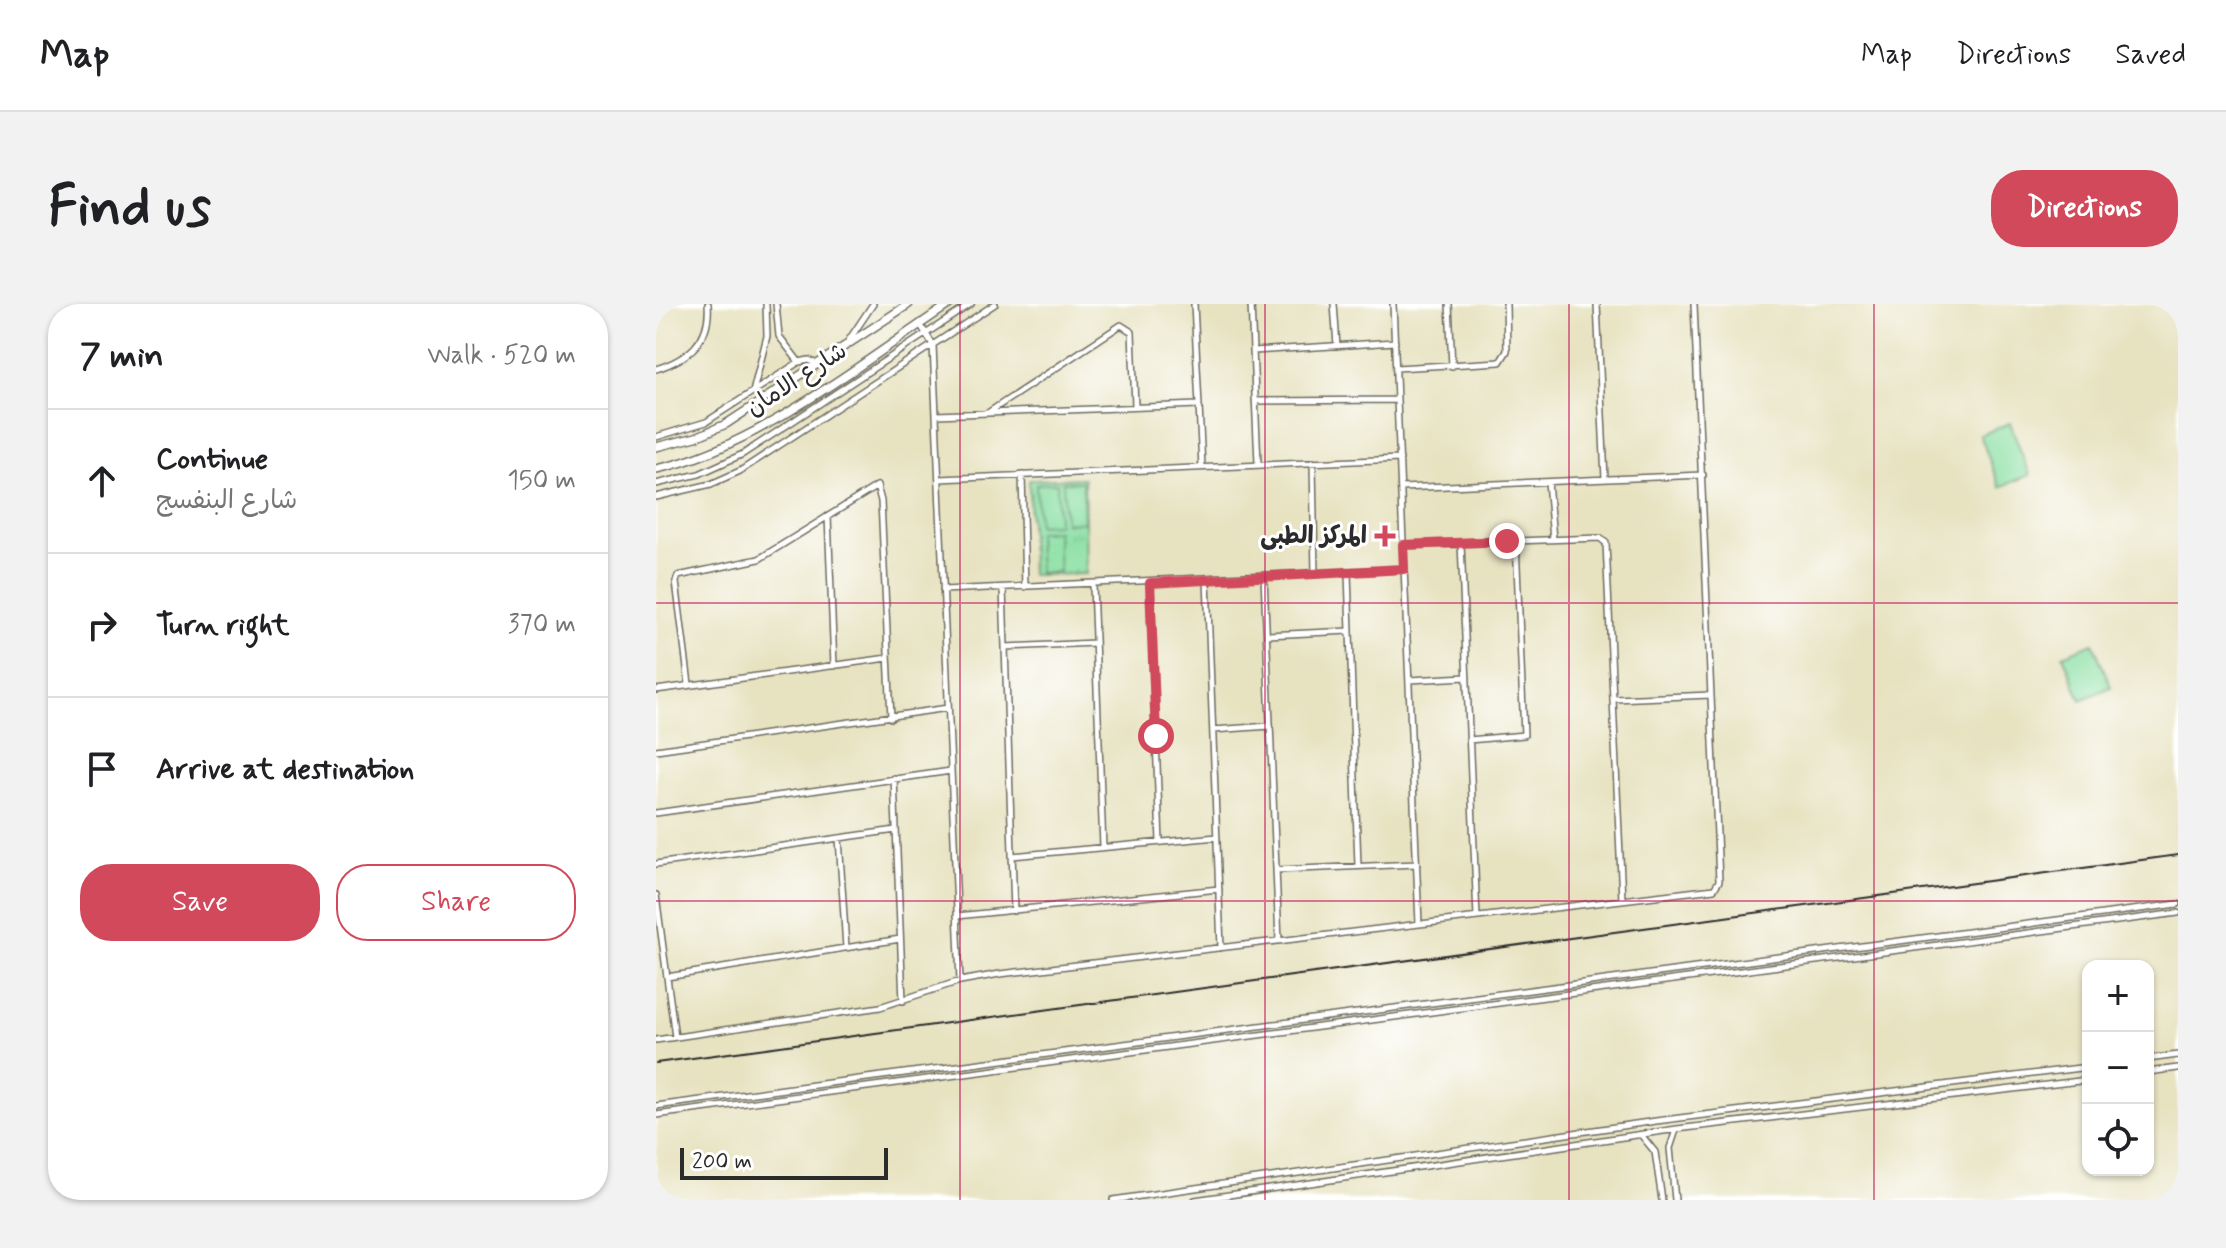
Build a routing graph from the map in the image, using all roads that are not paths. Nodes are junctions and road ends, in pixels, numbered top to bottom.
1 (708, 304) edge
2 (766, 304) edge
3 (776, 304) edge
4 (873, 304) edge
5 (909, 304) edge
6 (950, 304) edge
7 (971, 304) edge
8 (995, 304) edge
9 (1194, 304) edge
10 (1251, 304) edge
11 (1334, 304) edge
12 (1393, 304) edge
13 (1449, 304) edge
14 (1506, 304) edge
15 (1597, 304) edge
16 (1694, 304) edge
17 (920, 324) junction
18 (926, 333) junction
19 (767, 336) junction
20 (779, 336) junction
21 (1395, 342) junction
22 (933, 345) junction
23 (845, 346) junction
24 (1337, 346) junction
25 (1253, 351) junction
26 (799, 362) junction
27 (818, 364) junction
28 (1452, 366) junction
29 (1396, 368) junction
30 (656, 369) edge
31 (753, 392) junction
32 (810, 396) junction
33 (1397, 400) junction
34 (1255, 401) junction
35 (739, 402) junction
36 (817, 405) junction
37 (1199, 405) junction
38 (1135, 406) junction
39 (745, 411) junction
40 (988, 412) junction
41 (936, 415) junction
42 (656, 437) edge
43 (656, 447) edge
44 (1400, 459) junction
45 (1313, 462) junction
46 (1258, 463) junction
47 (1202, 467) junction
48 (656, 469) edge
49 (1022, 475) junction
50 (1703, 475) junction
51 (939, 479) junction
52 (1605, 479) junction
53 (1548, 482) junction
54 (656, 484) edge
55 (1401, 488) junction
56 (656, 497) edge
57 (828, 515) junction
58 (1553, 539) junction
59 (1516, 541) junction
60 (1461, 543) junction
61 (1403, 545) junction
62 (1404, 569) junction
63 (1348, 573) junction
64 (1315, 574) junction
65 (1264, 577) junction
66 (1207, 580) junction
67 (1150, 583) junction
68 (1093, 585) junction
69 (1025, 587) junction
70 (1003, 588) junction
71 (943, 590) junction
72 (1350, 631) junction
73 (1267, 635) junction
74 (1095, 643) junction
75 (1005, 647) junction
76 (888, 658) junction
77 (834, 666) junction
78 (1467, 677) junction
79 (1409, 680) junction
80 (689, 684) junction
81 (656, 690) edge
82 (1711, 695) junction
83 (1614, 699) junction
84 (948, 708) junction
85 (891, 718) junction
86 (1270, 726) junction
87 (1213, 730) junction
88 (1469, 740) junction
89 (656, 750) edge
90 (951, 771) junction
91 (894, 778) junction
92 (656, 813) edge
93 (896, 830) junction
94 (1217, 837) junction
95 (839, 838) junction
96 (1160, 842) junction
97 (1103, 847) junction
98 (1012, 856) junction
99 (656, 864) edge
100 (1417, 864) junction
101 (1358, 866) junction
102 (1276, 870) junction
103 (1219, 889) junction
104 (656, 895) edge
105 (1622, 900) junction
106 (2178, 904) edge
107 (1014, 911) junction
108 (2178, 913) edge
109 (957, 916) junction
110 (1477, 917) junction
111 (1419, 924) junction
112 (900, 939) junction
113 (1279, 941) junction
114 (846, 948) junction
115 (1221, 948) junction
116 (667, 977) junction
117 (960, 981) junction
118 (903, 1001) junction
119 (675, 1037) junction
120 (656, 1040) edge
121 (2178, 1055) edge
122 (2154, 1058) edge
123 (2080, 1068) joint
124 (2178, 1068) edge
125 (2170, 1069) junction
126 (2154, 1071) edge
127 (2082, 1074) edge
128 (2178, 1077) edge
129 (2082, 1080) edge
130 (656, 1106) edge
131 (1711, 1114) junction
132 (656, 1115) edge
133 (1713, 1127) junction
134 (1677, 1129) junction
135 (1642, 1135) junction
136 (1554, 1136) junction
137 (1556, 1148) junction
138 (1113, 1200) edge
139 (1195, 1200) edge
140 (1662, 1200) edge
141 (1675, 1200) edge

1 - 30 street
2 - 19 street
3 - 20 street
4 - 23 street
5 - 23 street, شارع الامان
6 - 17 street, شارع الامان
7 - 18 street
8 - 22 street
9 - 37 street
10 - 25 street
11 - 24 street
12 - 21 street
13 - 28 street
14 - 28 street
15 - 52 street
16 - 50 street
17 - 18 street
17 - 32 street, شارع الامان
18 - 22 street
18 - 36 street
19 - 20 street
19 - 31 street
20 - 26 street
21 - 24 street
21 - 29 street
22 - 41 street
22 - 56 street
23 - 27 street, شارع الامان
24 - 25 street
25 - 34 street
26 - 27 street
26 - 31 street
27 - 39 street, شارع الامان
28 - 29 street
29 - 33 street
31 - 35 street
32 - 36 street
32 - 48 street, شارع الامان
33 - 34 street
33 - 44 street
34 - 46 street
35 - 39 street
35 - 42 street
36 - 54 street
37 - 38 street
37 - 47 street
38 - 40 street
38 - 40 street
39 - 43 street, شارع الامان
40 - 41 street
41 - 51 street
44 - 45 street
44 - 55 street
45 - 46 street
45 - 64 street
46 - 47 street
47 - 49 street
49 - 51 street
49 - 69 street
50 - 52 street
50 - 82 street
51 - 71 street
52 - 53 street
53 - 55 street
53 - 58 street
55 - 61 street
57 - 76 street
57 - 77 street
57 - 80 street
58 - 59 street
58 - 83 street
59 - 60 street
59 - 88 street
60 - 61 street
60 - 78 street
61 - 62 street
62 - 63 street
62 - 79 street
63 - 64 street
63 - 72 street
64 - 65 street
65 - 66 street
65 - 73 street
66 - 67 street
66 - 87 street
67 - 68 street
67 - 96 street
68 - 69 street
68 - 74 street
69 - 70 street
70 - 71 street
70 - 75 street
71 - 84 street
72 - 73 street
72 - 101 street
73 - 86 street
74 - 75 street
74 - 97 street
75 - 98 street
76 - 77 street
76 - 85 street
77 - 80 street
78 - 79 street
78 - 88 street
79 - 100 street
80 - 81 street
82 - 83 street
82 - 105 street
83 - 105 street
84 - 85 street
84 - 90 street
85 - 89 street
86 - 87 street
86 - 102 street
87 - 94 street
88 - 110 street
90 - 91 street
90 - 109 street
91 - 92 street
91 - 93 street
93 - 95 street
93 - 112 street
94 - 96 street
94 - 103 street
95 - 99 street
95 - 114 street
96 - 97 street
97 - 98 street
98 - 107 street
100 - 101 street
100 - 111 street
101 - 102 street
102 - 113 street
103 - 107 street
103 - 115 street
104 - 116 street
105 - 110 street
106 - 130 street
107 - 109 street
108 - 132 street
109 - 117 street
110 - 111 street
111 - 113 street
112 - 114 street
112 - 118 street
113 - 115 street
114 - 116 street
115 - 117 street
116 - 119 street
117 - 118 street
118 - 119 street
119 - 120 street
121 - 122 street
123 - 127 street
123 - 131 street
124 - 125 street
125 - 126 street
125 - 128 street
129 - 133 street
131 - 133 street
131 - 136 street
133 - 134 street
134 - 135 street
134 - 141 street
135 - 137 street
135 - 140 street
136 - 137 street
136 - 138 street
137 - 139 street

